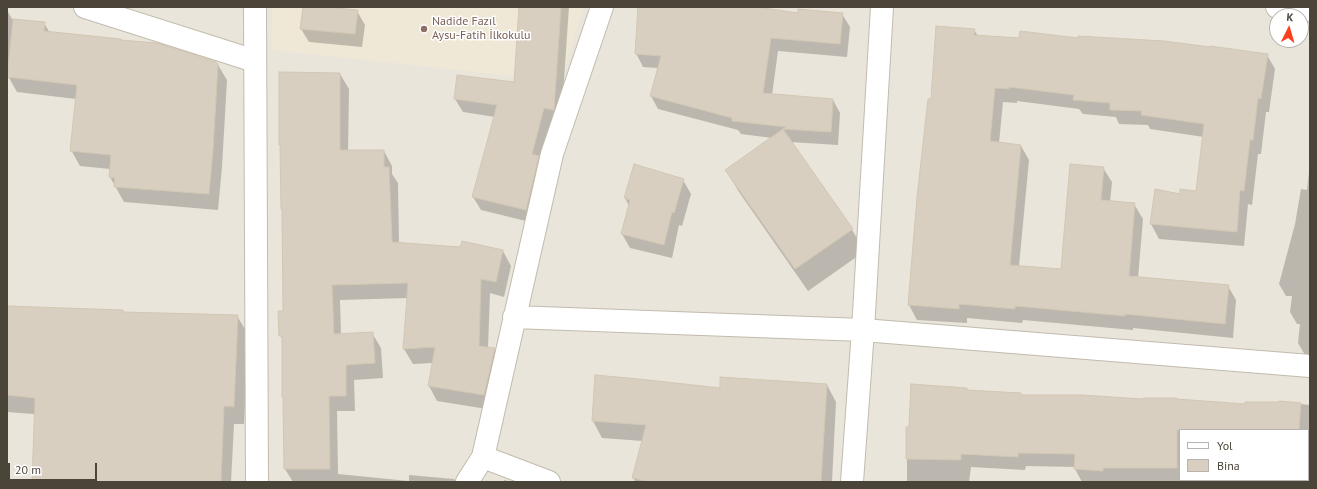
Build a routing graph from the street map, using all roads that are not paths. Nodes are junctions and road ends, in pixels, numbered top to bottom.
1 (85, 7) edge
2 (255, 7) edge
3 (602, 7) edge
4 (882, 7) edge
5 (1277, 7) edge
6 (1310, 10) edge
7 (255, 61) junction
8 (514, 317) junction
9 (863, 330) junction
10 (1310, 366) edge
11 (483, 457) junction
12 (257, 482) edge
13 (467, 482) edge
14 (550, 482) edge
15 (852, 482) edge

1 - 7 street
2 - 7 street
3 - 8 street
4 - 9 street
5 - 6 street
7 - 12 street
8 - 9 street
8 - 11 street
9 - 10 street
9 - 15 street
11 - 13 street
11 - 14 street

